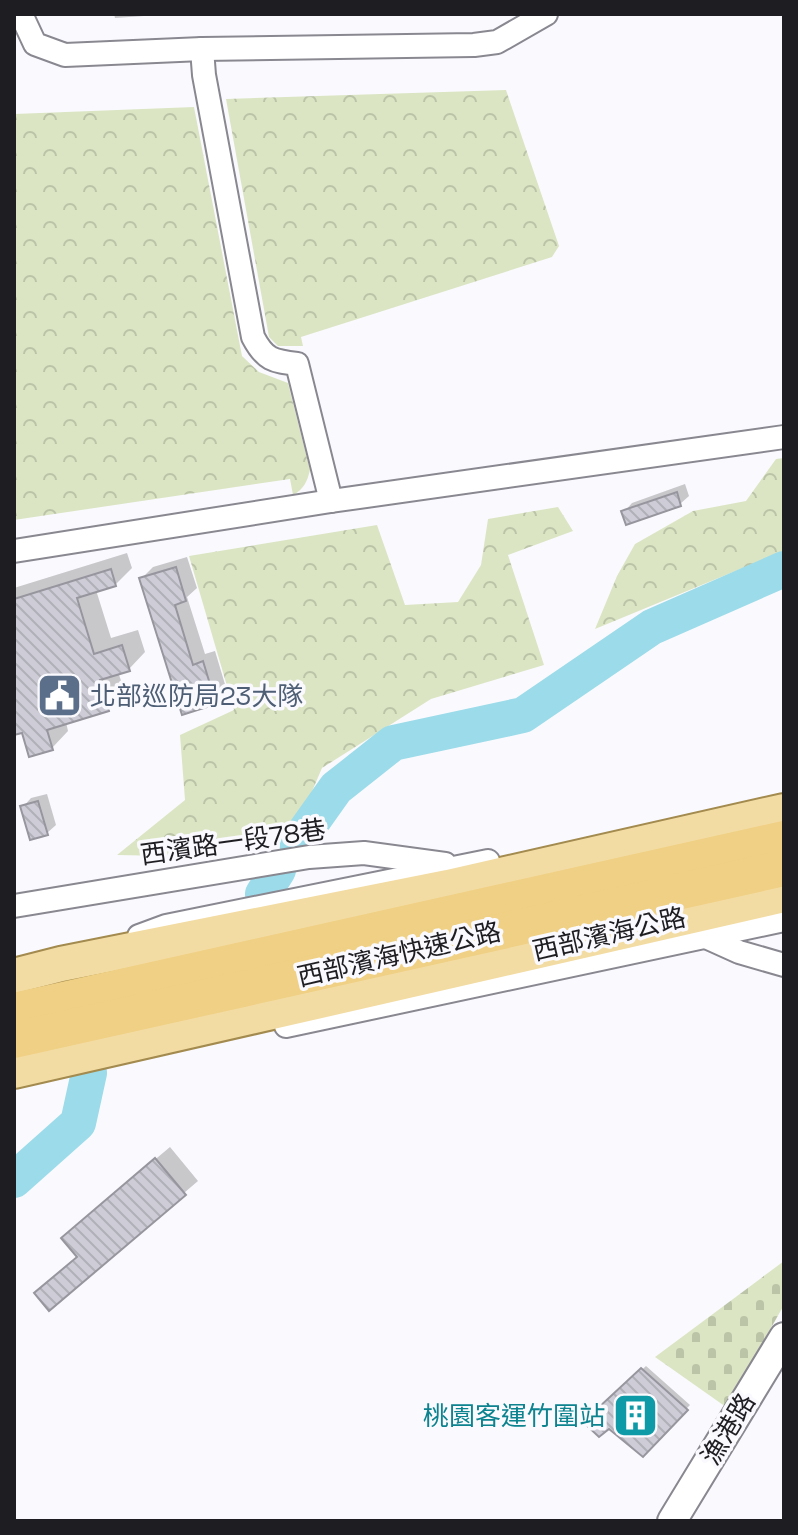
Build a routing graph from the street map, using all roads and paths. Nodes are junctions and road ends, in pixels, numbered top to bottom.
1 (21, 14) edge
2 (542, 15) edge
3 (202, 49) junction
4 (784, 437) edge
5 (331, 501) junction
6 (14, 551) edge
7 (784, 809) edge
8 (784, 839) edge
9 (462, 867) junction
10 (784, 868) edge
11 (784, 895) edge
12 (14, 906) edge
13 (784, 920) edge
14 (708, 938) junction
15 (61, 964) junction
16 (784, 965) edge
17 (14, 976) edge
18 (14, 1011) edge
19 (14, 1040) edge
20 (14, 1071) edge
21 (14, 1080) edge
22 (784, 1337) edge
23 (672, 1521) edge

1 - 3 street
2 - 3 street
3 - 5 street
4 - 5 street
5 - 6 street
7 - 9 street
7 - 15 main road
8 - 18 highway, 西部濱海快速公路
9 - 12 street, 西濱路一段78巷
9 - 15 street
10 - 19 highway, 西部濱海快速公路
11 - 20 main road, 西部濱海公路
13 - 14 street
14 - 16 street
14 - 21 street
15 - 17 main road
22 - 23 street, 漁港路

